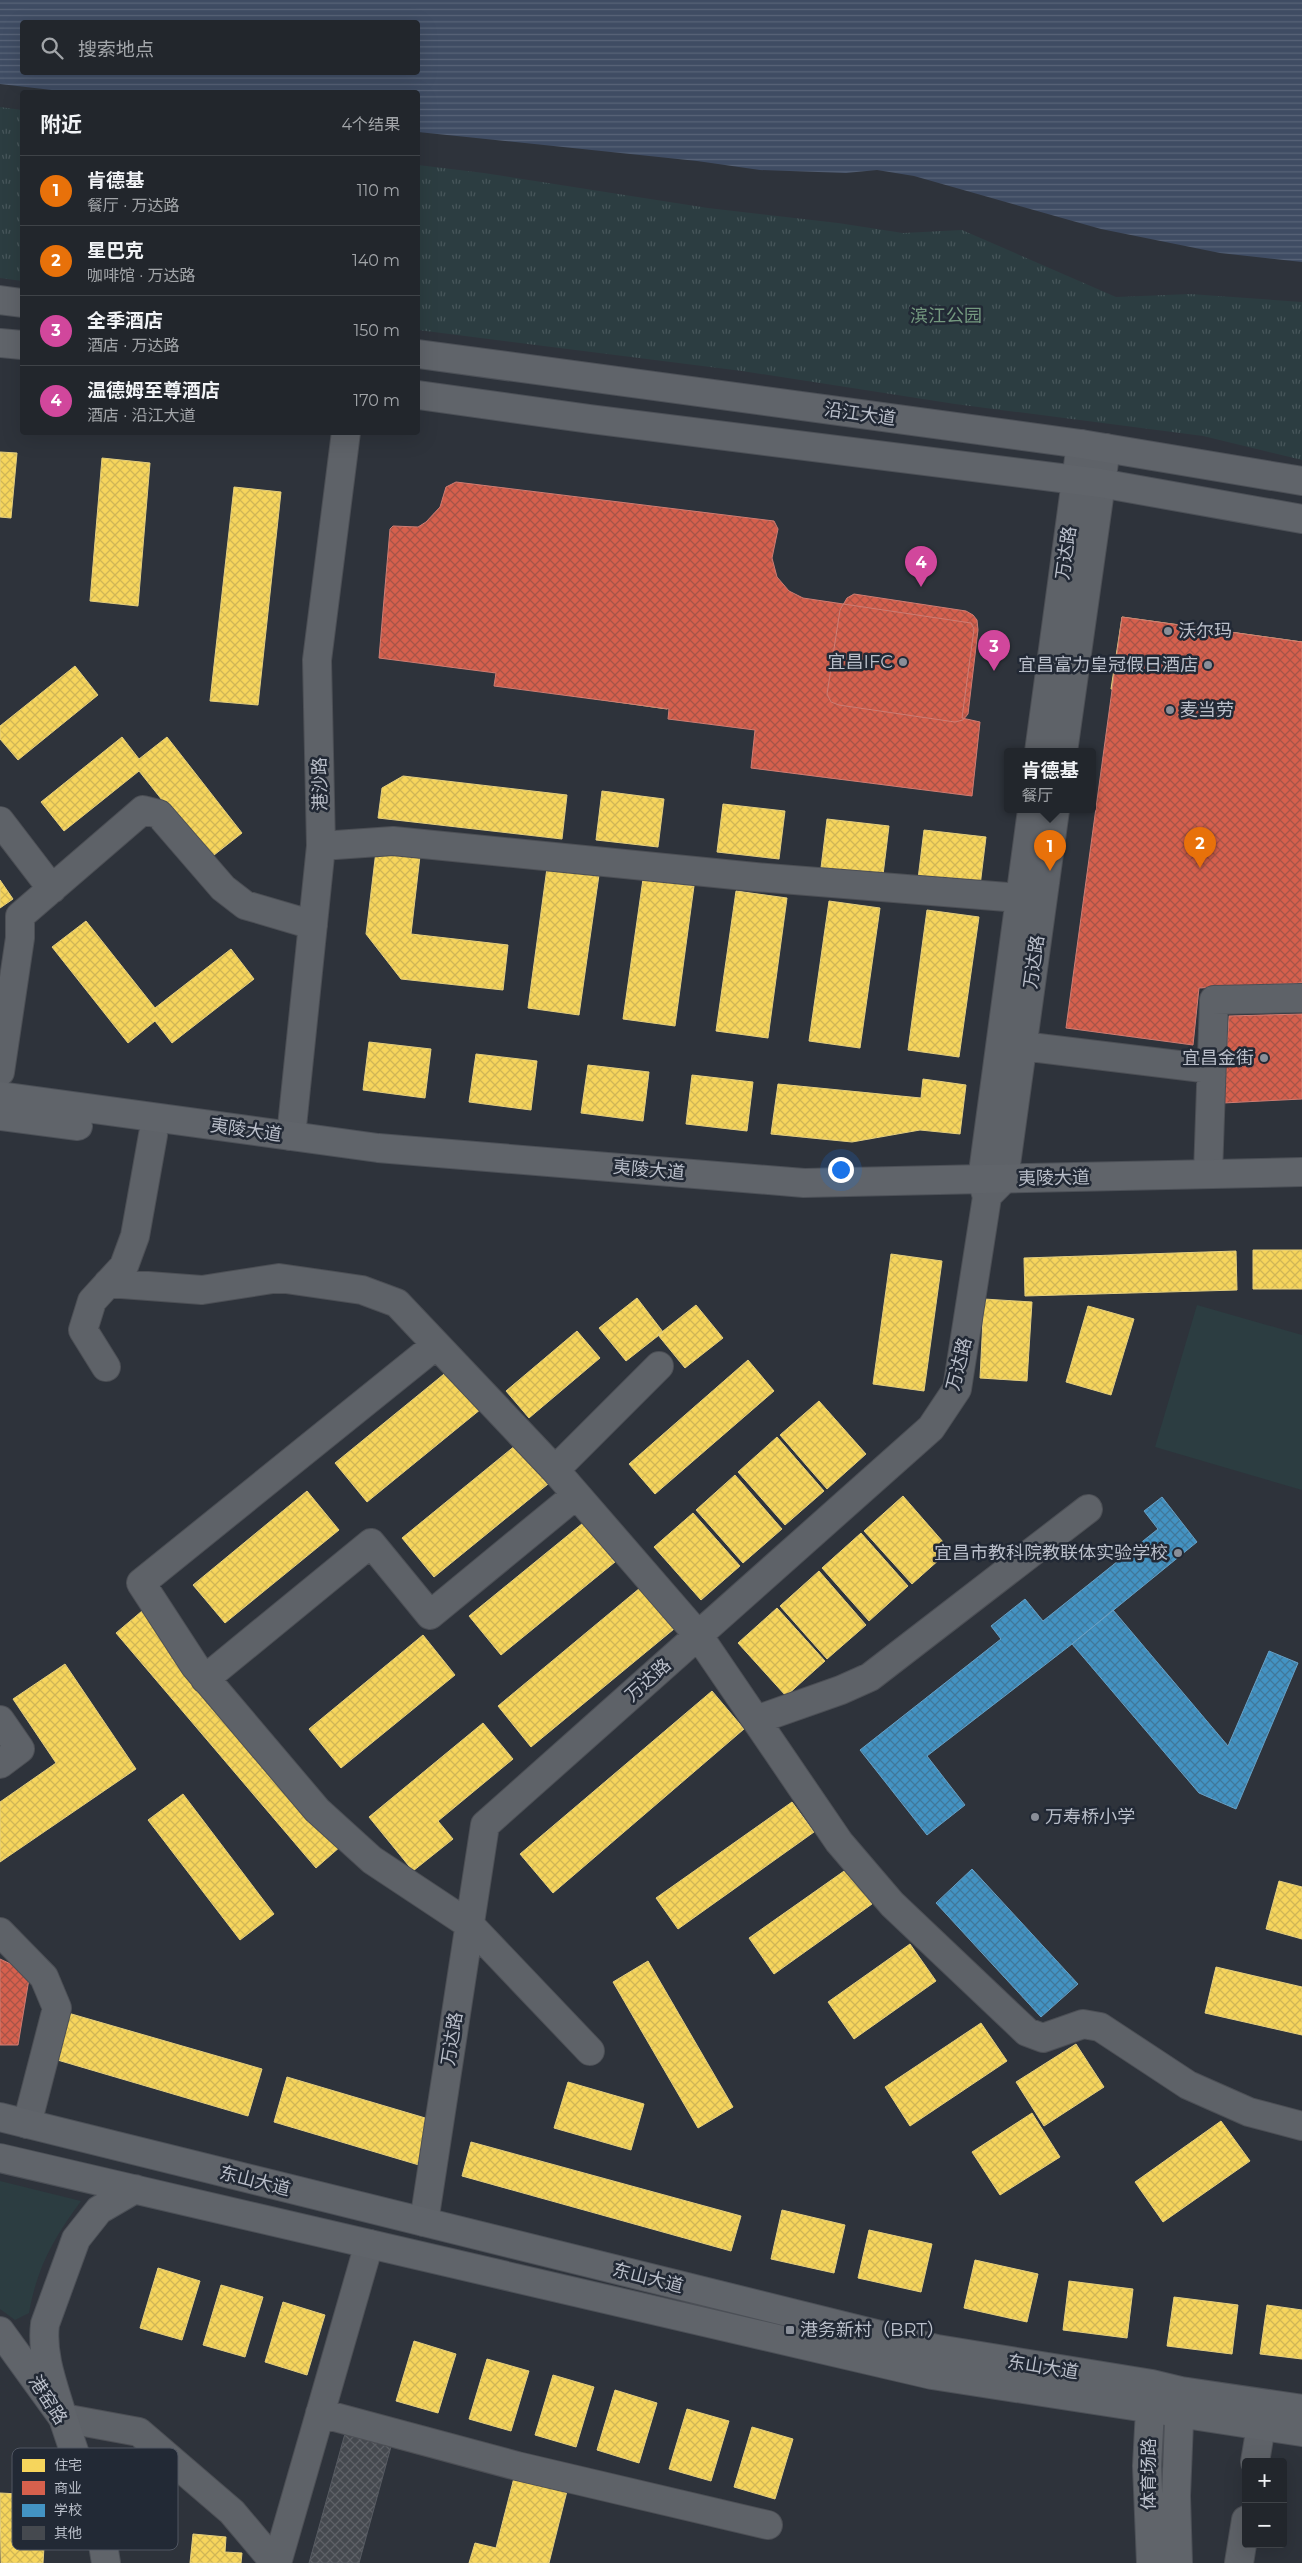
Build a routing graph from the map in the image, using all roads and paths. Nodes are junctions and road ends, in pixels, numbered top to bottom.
1 (0, 300) edge
2 (20, 303) edge
3 (0, 343) edge
4 (20, 345) edge
5 (420, 354) edge
6 (420, 395) edge
7 (346, 435) edge
8 (1093, 446) junction
9 (1302, 480) edge
10 (1088, 482) junction
11 (1302, 518) edge
12 (1040, 748) edge
13 (1063, 748) edge
14 (1032, 813) edge
15 (1055, 813) edge
16 (0, 821) edge
17 (321, 846) junction
18 (52, 888) junction
19 (1020, 898) junction
20 (313, 925) junction
21 (1302, 998) edge
22 (1022, 1046) junction
23 (1212, 1069) junction
24 (0, 1072) edge
25 (0, 1096) edge
26 (0, 1116) edge
27 (152, 1135) junction
28 (290, 1136) junction
29 (1302, 1172) edge
30 (1208, 1174) junction
31 (991, 1185) junction
32 (1302, 1189) edge
33 (108, 1283) junction
34 (436, 1345) junction
35 (660, 1366) dead end
36 (106, 1367) dead end
37 (555, 1470) junction
38 (576, 1495) junction
39 (1088, 1509) dead end
40 (698, 1635) junction
41 (206, 1679) junction
42 (0, 1720) edge
43 (756, 1720) junction
44 (0, 1764) edge
45 (470, 1925) junction
46 (0, 1932) edge
47 (590, 2051) dead end
48 (0, 2118) edge
49 (27, 2124) junction
50 (1302, 2126) edge
51 (0, 2158) edge
52 (135, 2189) junction
53 (424, 2222) junction
54 (369, 2244) junction
55 (0, 2331) edge
56 (0, 2364) edge
57 (1151, 2397) junction
58 (1180, 2403) junction
59 (1302, 2409) edge
60 (320, 2414) junction
61 (63, 2418) junction
62 (1261, 2426) junction
63 (1302, 2432) edge
64 (53, 2448) edge
65 (73, 2448) edge
66 (158, 2448) edge
67 (1256, 2458) edge
68 (178, 2466) edge
69 (768, 2525) dead end
70 (1242, 2545) edge
71 (85, 2550) edge
72 (104, 2550) edge
73 (87, 2563) edge
74 (106, 2563) edge
75 (276, 2563) edge
76 (1151, 2563) edge
77 (1178, 2563) edge
78 (1239, 2563) edge

1 - 2 main road
3 - 4 main road
5 - 8 main road, 沿江大道
6 - 10 main road
7 - 17 street, 港沙路
8 - 9 main road, 沿江大道
8 - 10 street, 万达路
10 - 11 main road
10 - 12 street, 万达路
10 - 13 street, 万达路
14 - 19 street, 万达路
15 - 22 street, 万达路
16 - 18 street
17 - 19 street
17 - 20 street, 港沙路
18 - 20 street
18 - 24 street
19 - 31 street, 万达路
20 - 28 street, 港沙路
21 - 23 street
22 - 23 street
22 - 31 street, 万达路
23 - 30 street
25 - 28 main road, 夷陵大道
26 - 27 main road, 夷陵大道
27 - 31 main road, 夷陵大道
27 - 33 street
28 - 31 main road, 夷陵大道
29 - 30 main road, 夷陵大道
30 - 31 main road, 夷陵大道
31 - 32 main road, 夷陵大道
31 - 40 street, 万达路
33 - 34 street
33 - 36 street
34 - 37 street
34 - 41 street
35 - 37 street
37 - 38 street
38 - 40 street
38 - 41 street
39 - 43 street
40 - 43 street
40 - 45 street, 万达路
41 - 45 street
42 - 44 street
43 - 50 street
45 - 47 street
45 - 53 street, 万达路
46 - 49 street
48 - 49 main road, 东山大道
49 - 53 main road, 东山大道
51 - 52 main road, 东山大道
52 - 54 main road, 东山大道
52 - 61 main road
53 - 57 main road, 东山大道
54 - 57 main road, 东山大道
54 - 60 street
55 - 61 main road, 港窑路
56 - 64 main road, 港窑路
57 - 58 main road, 东山大道
57 - 76 main road, 体育场路
58 - 59 main road, 东山大道
58 - 62 main road, 东山大道
58 - 77 main road, 体育场路
60 - 69 street
60 - 75 street
61 - 65 main road, 港窑路
61 - 66 street
62 - 63 main road, 东山大道
62 - 67 street
68 - 75 street
70 - 78 street
71 - 73 main road, 港窑路
72 - 74 main road, 港窑路

